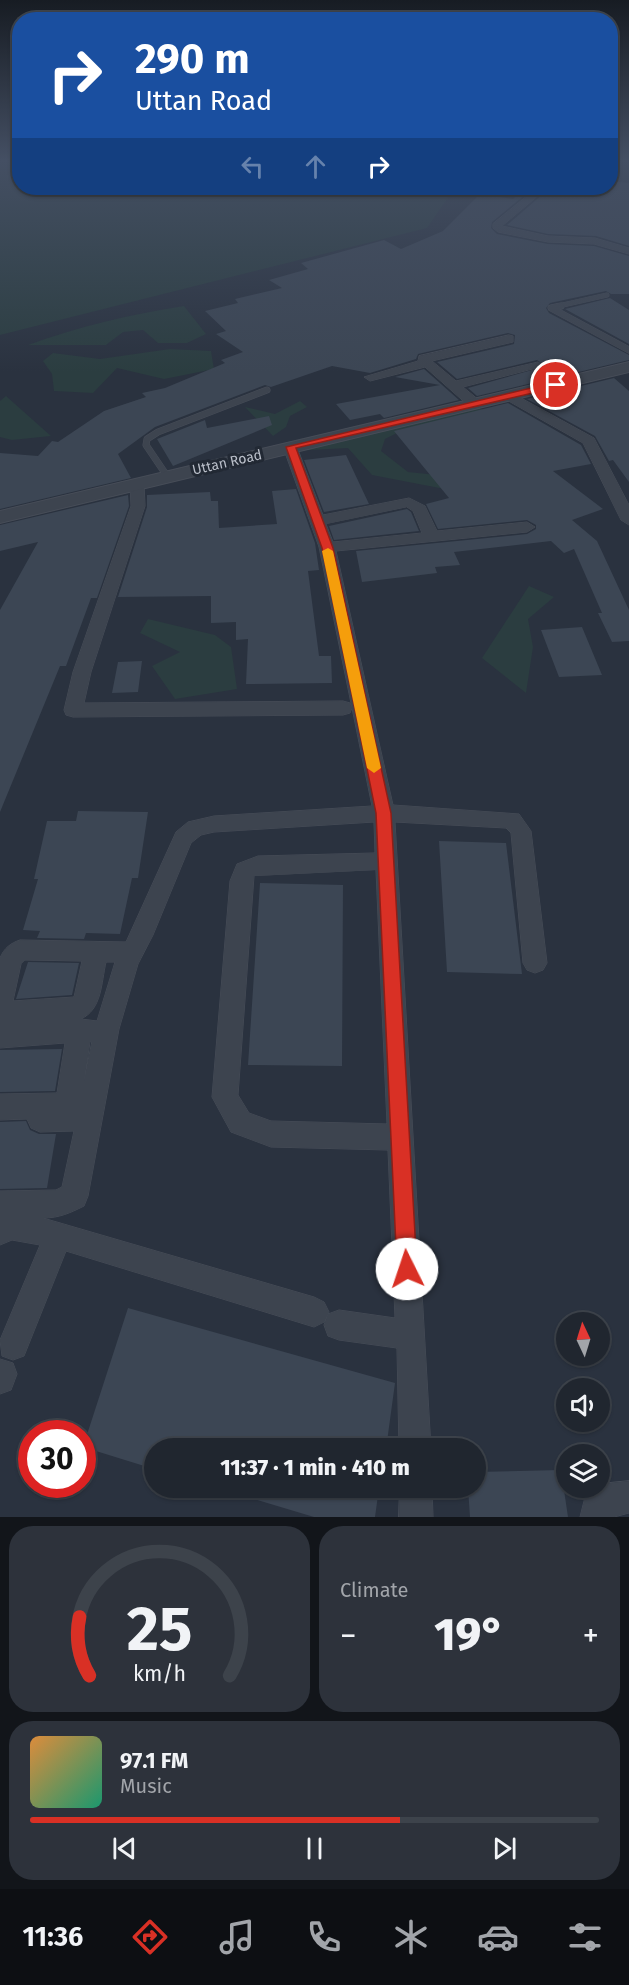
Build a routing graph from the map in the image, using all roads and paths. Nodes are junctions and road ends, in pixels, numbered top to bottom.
1 (502, 230) edge
2 (629, 251) edge
3 (607, 295) dead end
4 (508, 339) dead end
5 (629, 350) edge
6 (425, 363) junction
7 (538, 366) dead end
8 (629, 367) edge
9 (370, 377) dead end
10 (453, 386) junction
11 (267, 390) dead end
12 (510, 396) junction
13 (475, 404) junction
14 (290, 447) junction
15 (168, 476) junction
16 (137, 484) junction
17 (0, 517) edge
18 (629, 520) edge
19 (318, 521) junction
20 (527, 527) dead end
21 (431, 536) junction
22 (327, 548) junction
23 (343, 708) dead end
24 (384, 813) junction
25 (388, 861) junction
26 (96, 952) junction
27 (131, 952) junction
28 (535, 963) dead end
29 (0, 1005) edge
30 (107, 1029) junction
31 (79, 1031) junction
32 (0, 1036) edge
33 (0, 1107) edge
34 (88, 1118) junction
35 (0, 1119) edge
36 (399, 1137) junction
37 (0, 1205) edge
38 (0, 1231) edge
39 (58, 1235) junction
40 (411, 1335) junction
41 (13, 1345) dead end
42 (415, 1438) edge
43 (629, 1497) edge
44 (416, 1498) edge
45 (416, 1517) edge
46 (597, 1517) edge

1 - 2 street
3 - 5 lane
4 - 6 street
6 - 9 street
6 - 10 street
7 - 10 street
8 - 12 street, Uttan Road
10 - 13 street
11 - 15 lane
12 - 13 street, Uttan Road
12 - 18 street
13 - 14 street, Uttan Road
14 - 15 street, Uttan Road
14 - 19 street
15 - 16 street, Uttan Road
16 - 17 street, Uttan Road
16 - 23 street
19 - 21 street
19 - 22 street
20 - 21 street
21 - 22 street
22 - 24 street
24 - 25 street
24 - 27 street
24 - 28 street
25 - 36 street
25 - 36 street
26 - 27 street
26 - 29 street
26 - 29 street
27 - 30 street
30 - 31 street
30 - 34 street
31 - 32 street
31 - 33 street
34 - 35 street
34 - 37 street
36 - 40 street
38 - 39 street
39 - 40 street
39 - 41 street
40 - 42 street
43 - 46 street
44 - 45 street

